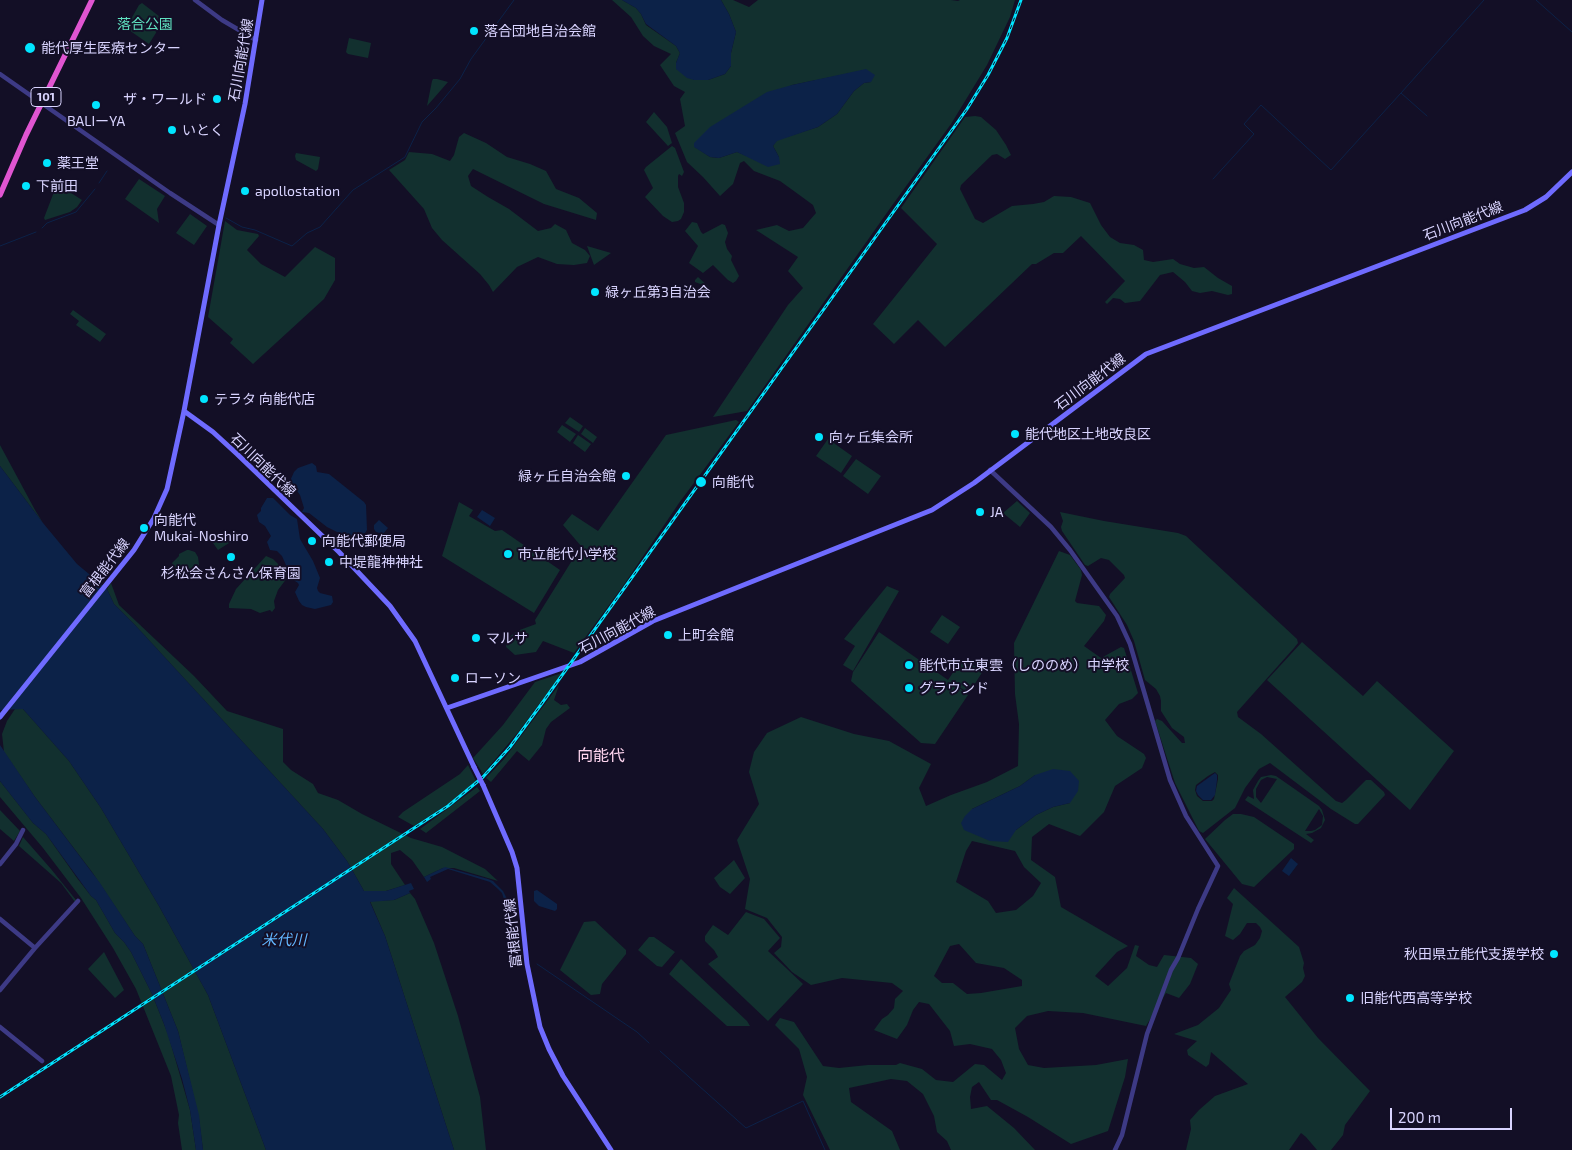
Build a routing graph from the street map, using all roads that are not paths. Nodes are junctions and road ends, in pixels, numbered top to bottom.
1 (92, 0) edge
2 (195, 0) edge
3 (262, 0) edge
4 (256, 40) junction
5 (0, 74) edge
6 (43, 104) junction
7 (1572, 172) edge
8 (0, 195) edge
9 (219, 225) junction
10 (184, 411) junction
11 (990, 470) junction
12 (447, 708) junction
13 (0, 717) edge
14 (23, 830) dead end
15 (0, 864) edge
16 (78, 901) dead end
17 (0, 919) edge
18 (35, 948) junction
19 (0, 990) edge
20 (0, 1028) edge
21 (42, 1061) dead end
22 (611, 1150) edge
23 (1115, 1150) edge

1 - 6 highway, 101
2 - 4 street
3 - 4 main road, 石川向能代線
4 - 9 main road, 石川向能代線
5 - 6 street
6 - 8 highway, 101
6 - 9 street
7 - 11 main road, 石川向能代線
9 - 10 main road, 石川向能代線
10 - 12 main road, 石川向能代線
10 - 13 main road, 富根能代線
11 - 12 main road, 石川向能代線
11 - 23 street
12 - 22 main road, 富根能代線, bridge
14 - 15 street
16 - 18 street
17 - 18 street
18 - 19 street
20 - 21 street

